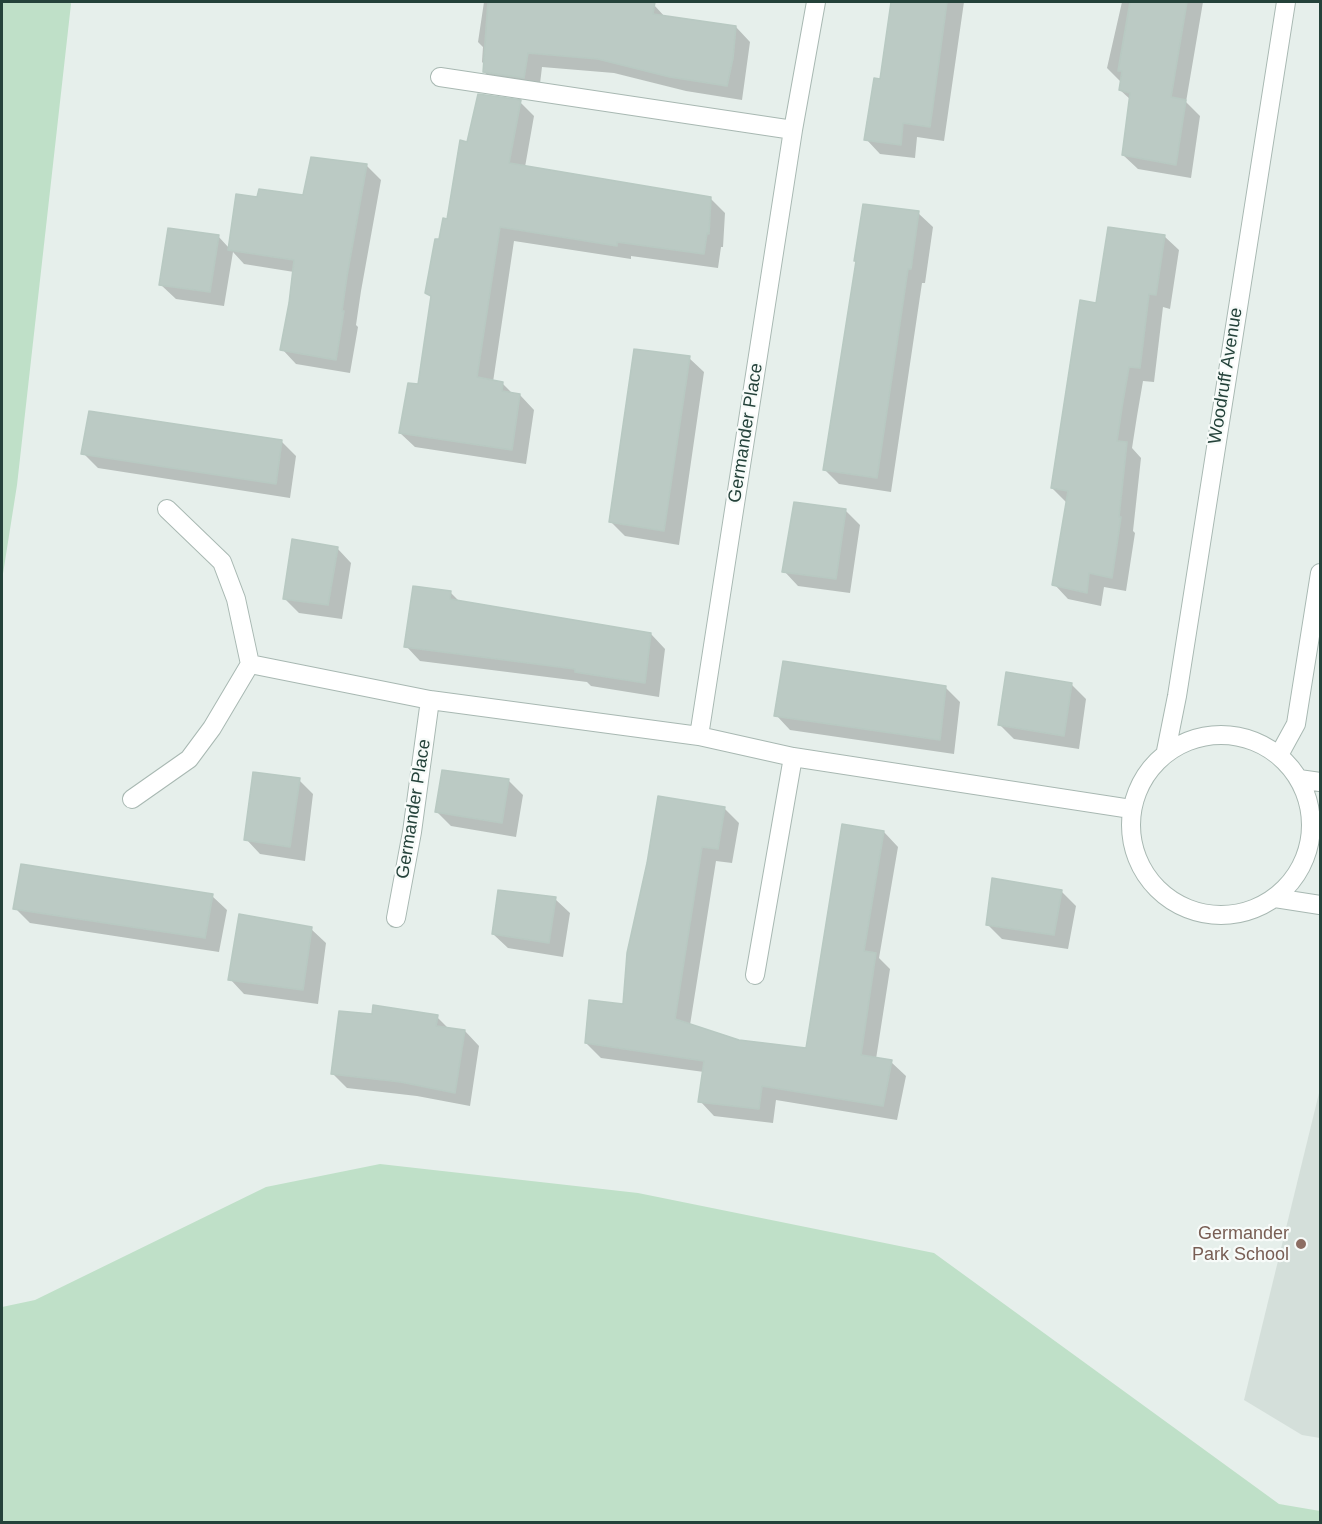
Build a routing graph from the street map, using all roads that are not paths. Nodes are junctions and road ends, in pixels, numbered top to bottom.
1 (816, 2) edge
2 (1286, 2) edge
3 (440, 77) dead end
4 (793, 130) junction
5 (167, 509) dead end
6 (1320, 573) edge
7 (250, 664) junction
8 (430, 700) junction
9 (699, 736) junction
10 (1166, 751) junction
11 (1279, 755) junction
12 (793, 757) junction
13 (1299, 779) junction
14 (1320, 782) edge
15 (132, 799) dead end
16 (1131, 809) junction
17 (1275, 898) junction
18 (1320, 905) edge
19 (396, 918) dead end
20 (755, 975) dead end

1 - 4 street, Germander Place
2 - 10 street, Woodruff Avenue
3 - 4 street
4 - 9 street, Germander Place
5 - 7 street
6 - 11 street
7 - 8 street
7 - 15 street
8 - 9 street
8 - 19 street, Germander Place
9 - 12 street
10 - 11 street
10 - 16 street
11 - 13 street
12 - 16 street
12 - 20 street
13 - 14 street
13 - 17 street
16 - 17 street
17 - 18 street

